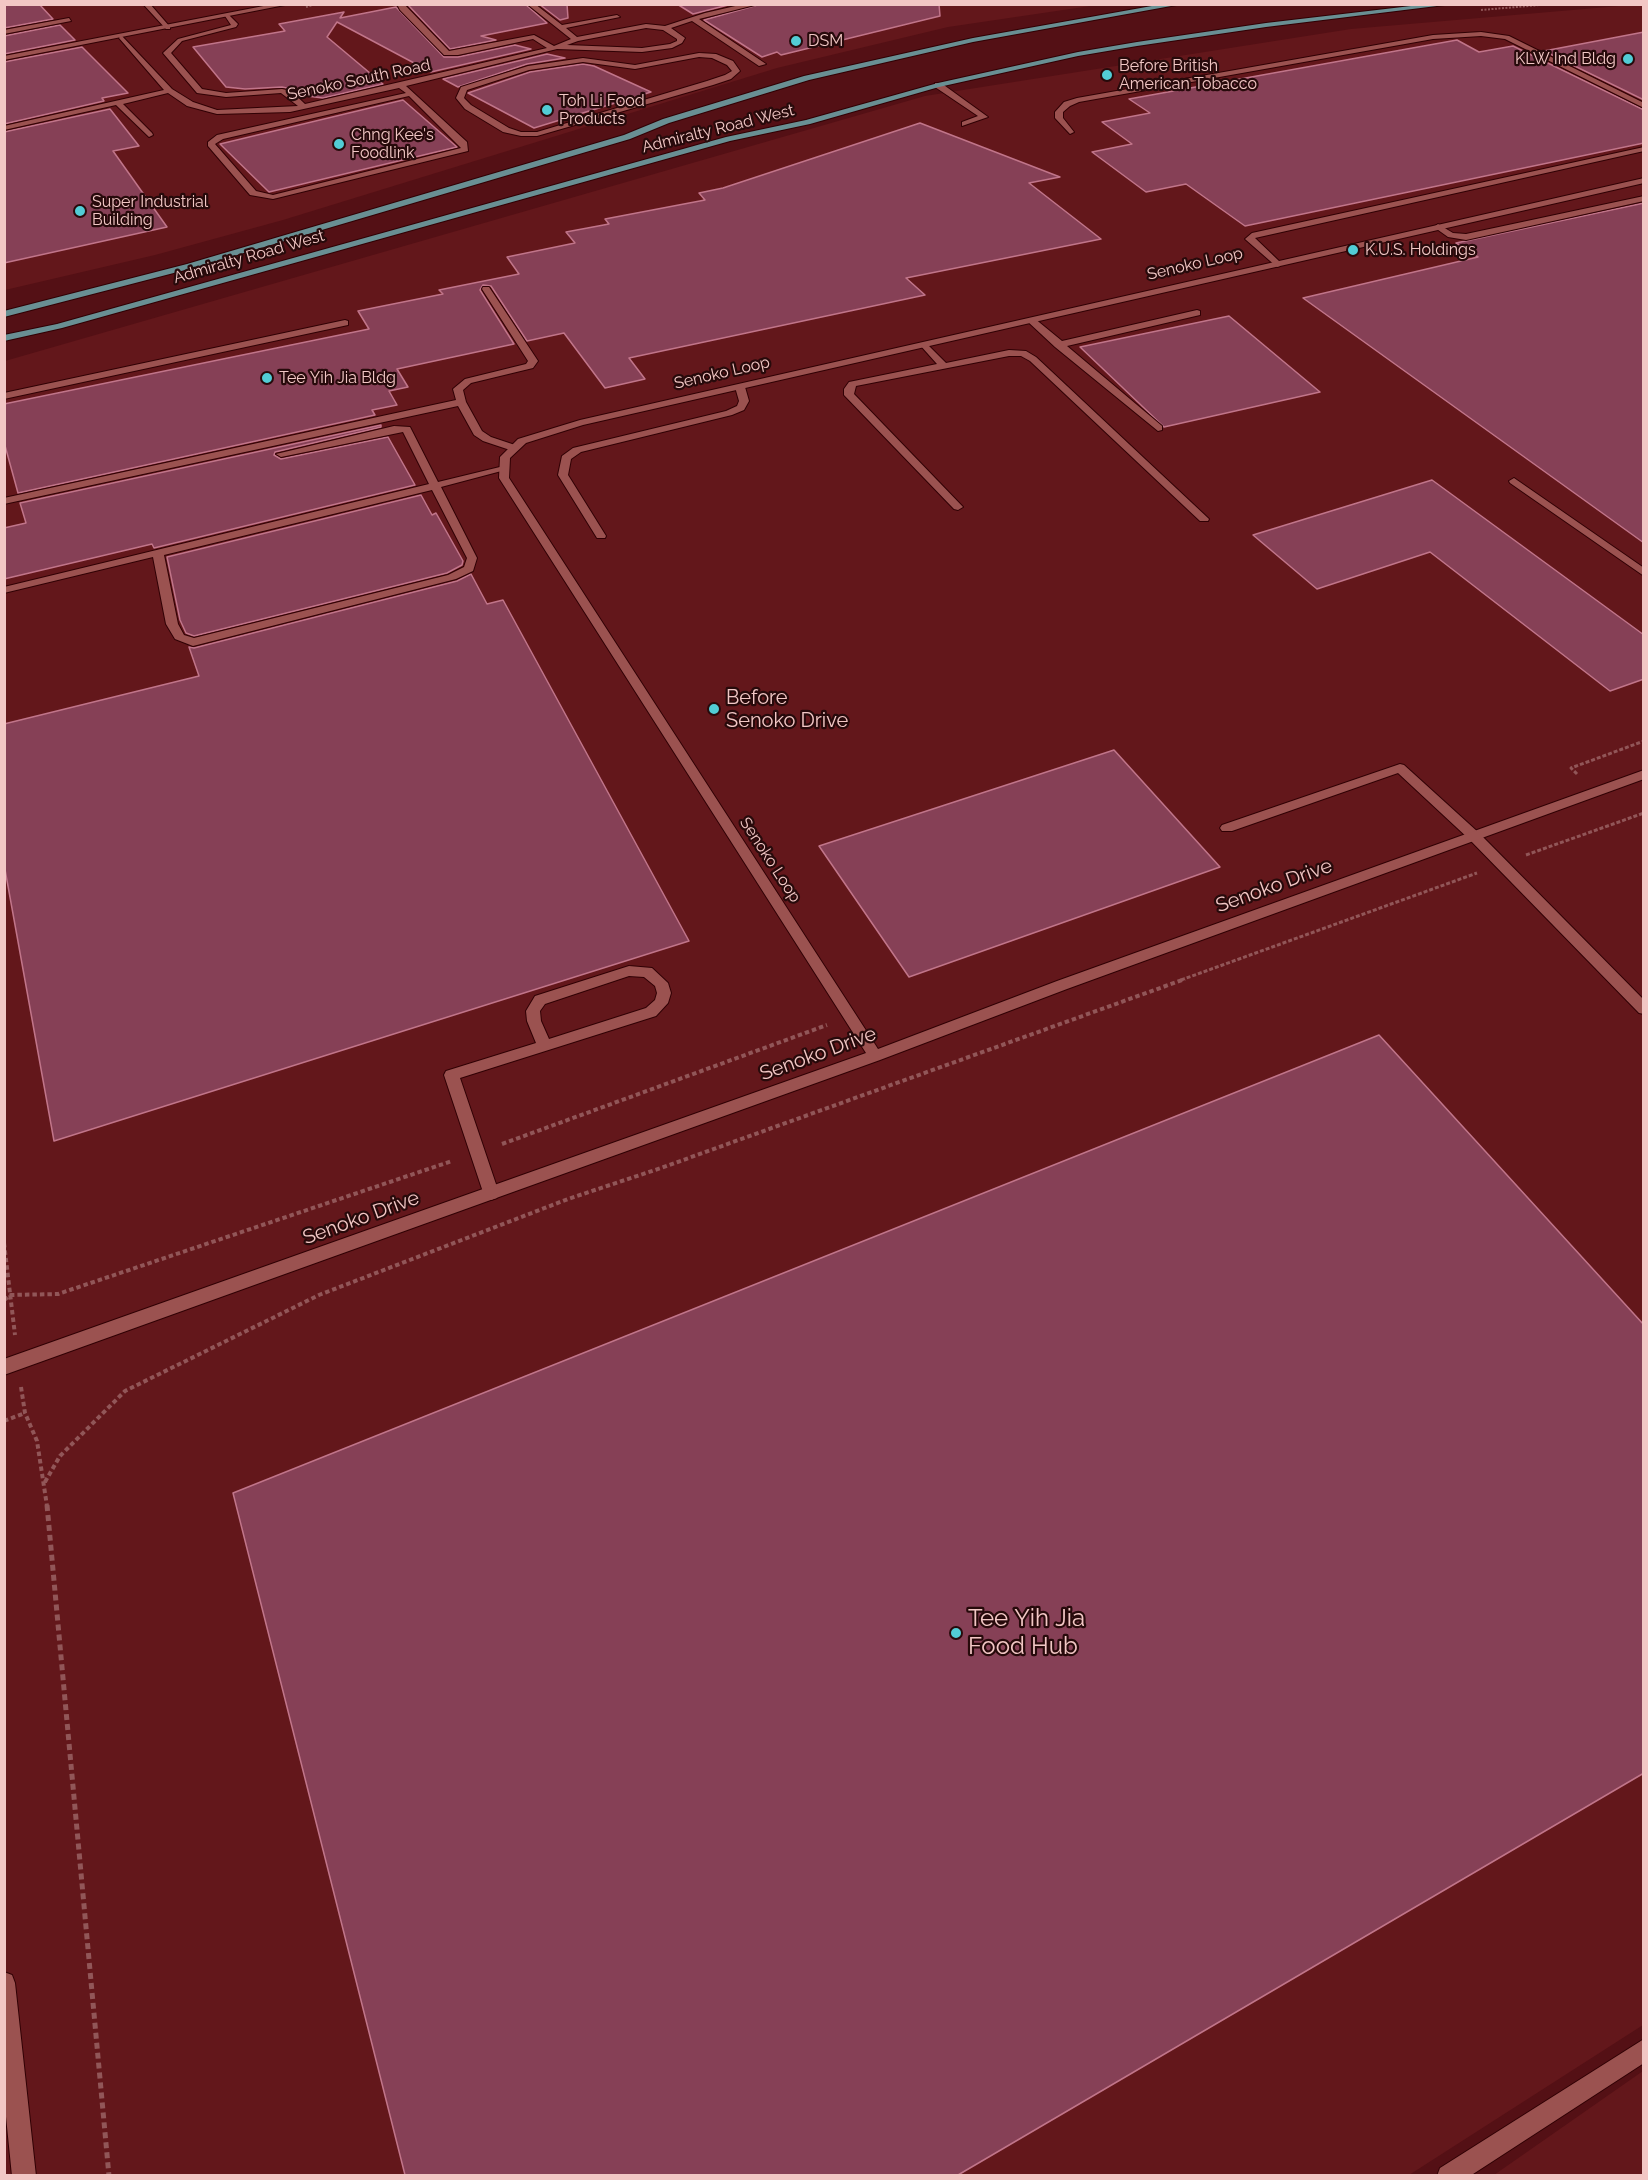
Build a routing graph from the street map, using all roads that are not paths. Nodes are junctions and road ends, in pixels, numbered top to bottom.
1 (287, 4) edge
2 (400, 4) edge
3 (530, 4) edge
4 (756, 4) edge
5 (1179, 4) edge
6 (1450, 4) edge
7 (147, 5) edge
8 (228, 16) junction
9 (617, 17) dead end
10 (69, 20) dead end
11 (695, 20) junction
12 (560, 27) junction
13 (168, 28) junction
14 (666, 28) junction
15 (4, 32) edge
16 (121, 37) junction
17 (576, 39) junction
18 (555, 47) junction
19 (5, 58) edge
20 (515, 59) junction
21 (762, 64) dead end
22 (528, 68) junction
23 (400, 85) junction
24 (938, 86) junction
25 (169, 91) junction
26 (410, 94) junction
27 (117, 102) junction
28 (1644, 106) edge
29 (304, 107) junction
30 (965, 124) dead end
31 (4, 128) edge
32 (1070, 132) dead end
33 (149, 135) dead end
34 (1644, 148) edge
35 (1644, 180) edge
36 (1644, 198) edge
37 (1438, 227) junction
38 (1277, 264) junction
39 (486, 289) dead end
40 (1197, 313) dead end
41 (4, 314) edge
42 (1031, 320) junction
43 (345, 323) dead end
44 (4, 338) edge
45 (925, 345) junction
46 (1058, 345) junction
47 (944, 366) junction
48 (740, 387) junction
49 (4, 396) edge
50 (461, 402) junction
51 (1158, 428) dead end
52 (514, 448) junction
53 (281, 454) dead end
54 (504, 469) junction
55 (1514, 481) dead end
56 (436, 485) junction
57 (4, 501) edge
58 (958, 507) dead end
59 (1204, 519) dead end
60 (602, 536) dead end
61 (158, 553) junction
62 (1644, 573) edge
63 (4, 591) edge
64 (1644, 774) edge
65 (1227, 828) dead end
66 (1474, 837) junction
67 (1644, 1009) edge
68 (544, 1045) junction
69 (874, 1056) junction
70 (491, 1193) junction
71 (4, 1367) edge
72 (4, 1983) edge
73 (1644, 2050) edge
74 (24, 2175) edge
75 (1448, 2175) edge

1 - 8 street
2 - 18 street
3 - 12 street
4 - 11 street
5 - 41 main road, Admiralty Road West
6 - 24 main road, Admiralty Road West
7 - 13 street
8 - 13 street
8 - 29 street
9 - 12 street
10 - 15 street
11 - 14 street
11 - 21 street
12 - 17 street
13 - 16 street
14 - 17 street, Senoko South Road
14 - 18 street, Senoko South Road
16 - 19 street
16 - 25 street, Senoko South Road
17 - 18 street, Senoko South Road
18 - 20 street, Senoko South Road
20 - 22 street
20 - 23 street, Senoko South Road
22 - 22 street
23 - 26 street
23 - 29 street, Senoko South Road
24 - 30 street
24 - 44 main road, Admiralty Road West
25 - 27 street
25 - 29 street, Senoko South Road
26 - 26 street
27 - 31 street
27 - 33 street
28 - 32 street
34 - 38 street
35 - 37 street, Senoko Loop
36 - 37 street
37 - 38 street, Senoko Loop
38 - 42 street, Senoko Loop
39 - 50 street
40 - 46 street
42 - 45 street, Senoko Loop
42 - 46 street
43 - 49 street
45 - 47 street
45 - 48 street, Senoko Loop
46 - 51 street
47 - 58 street
47 - 59 street
48 - 52 street, Senoko Loop
48 - 60 street
50 - 52 street
50 - 57 street
52 - 54 street
53 - 56 street
54 - 56 street
54 - 69 street, Senoko Loop
55 - 62 street
56 - 61 street
56 - 61 street
61 - 63 street
64 - 66 street, Senoko Drive
65 - 66 street
66 - 67 street
66 - 69 street, Senoko Drive
68 - 68 street
68 - 70 street
69 - 70 street, Senoko Drive
70 - 71 street, Senoko Drive
72 - 74 street
73 - 75 street

